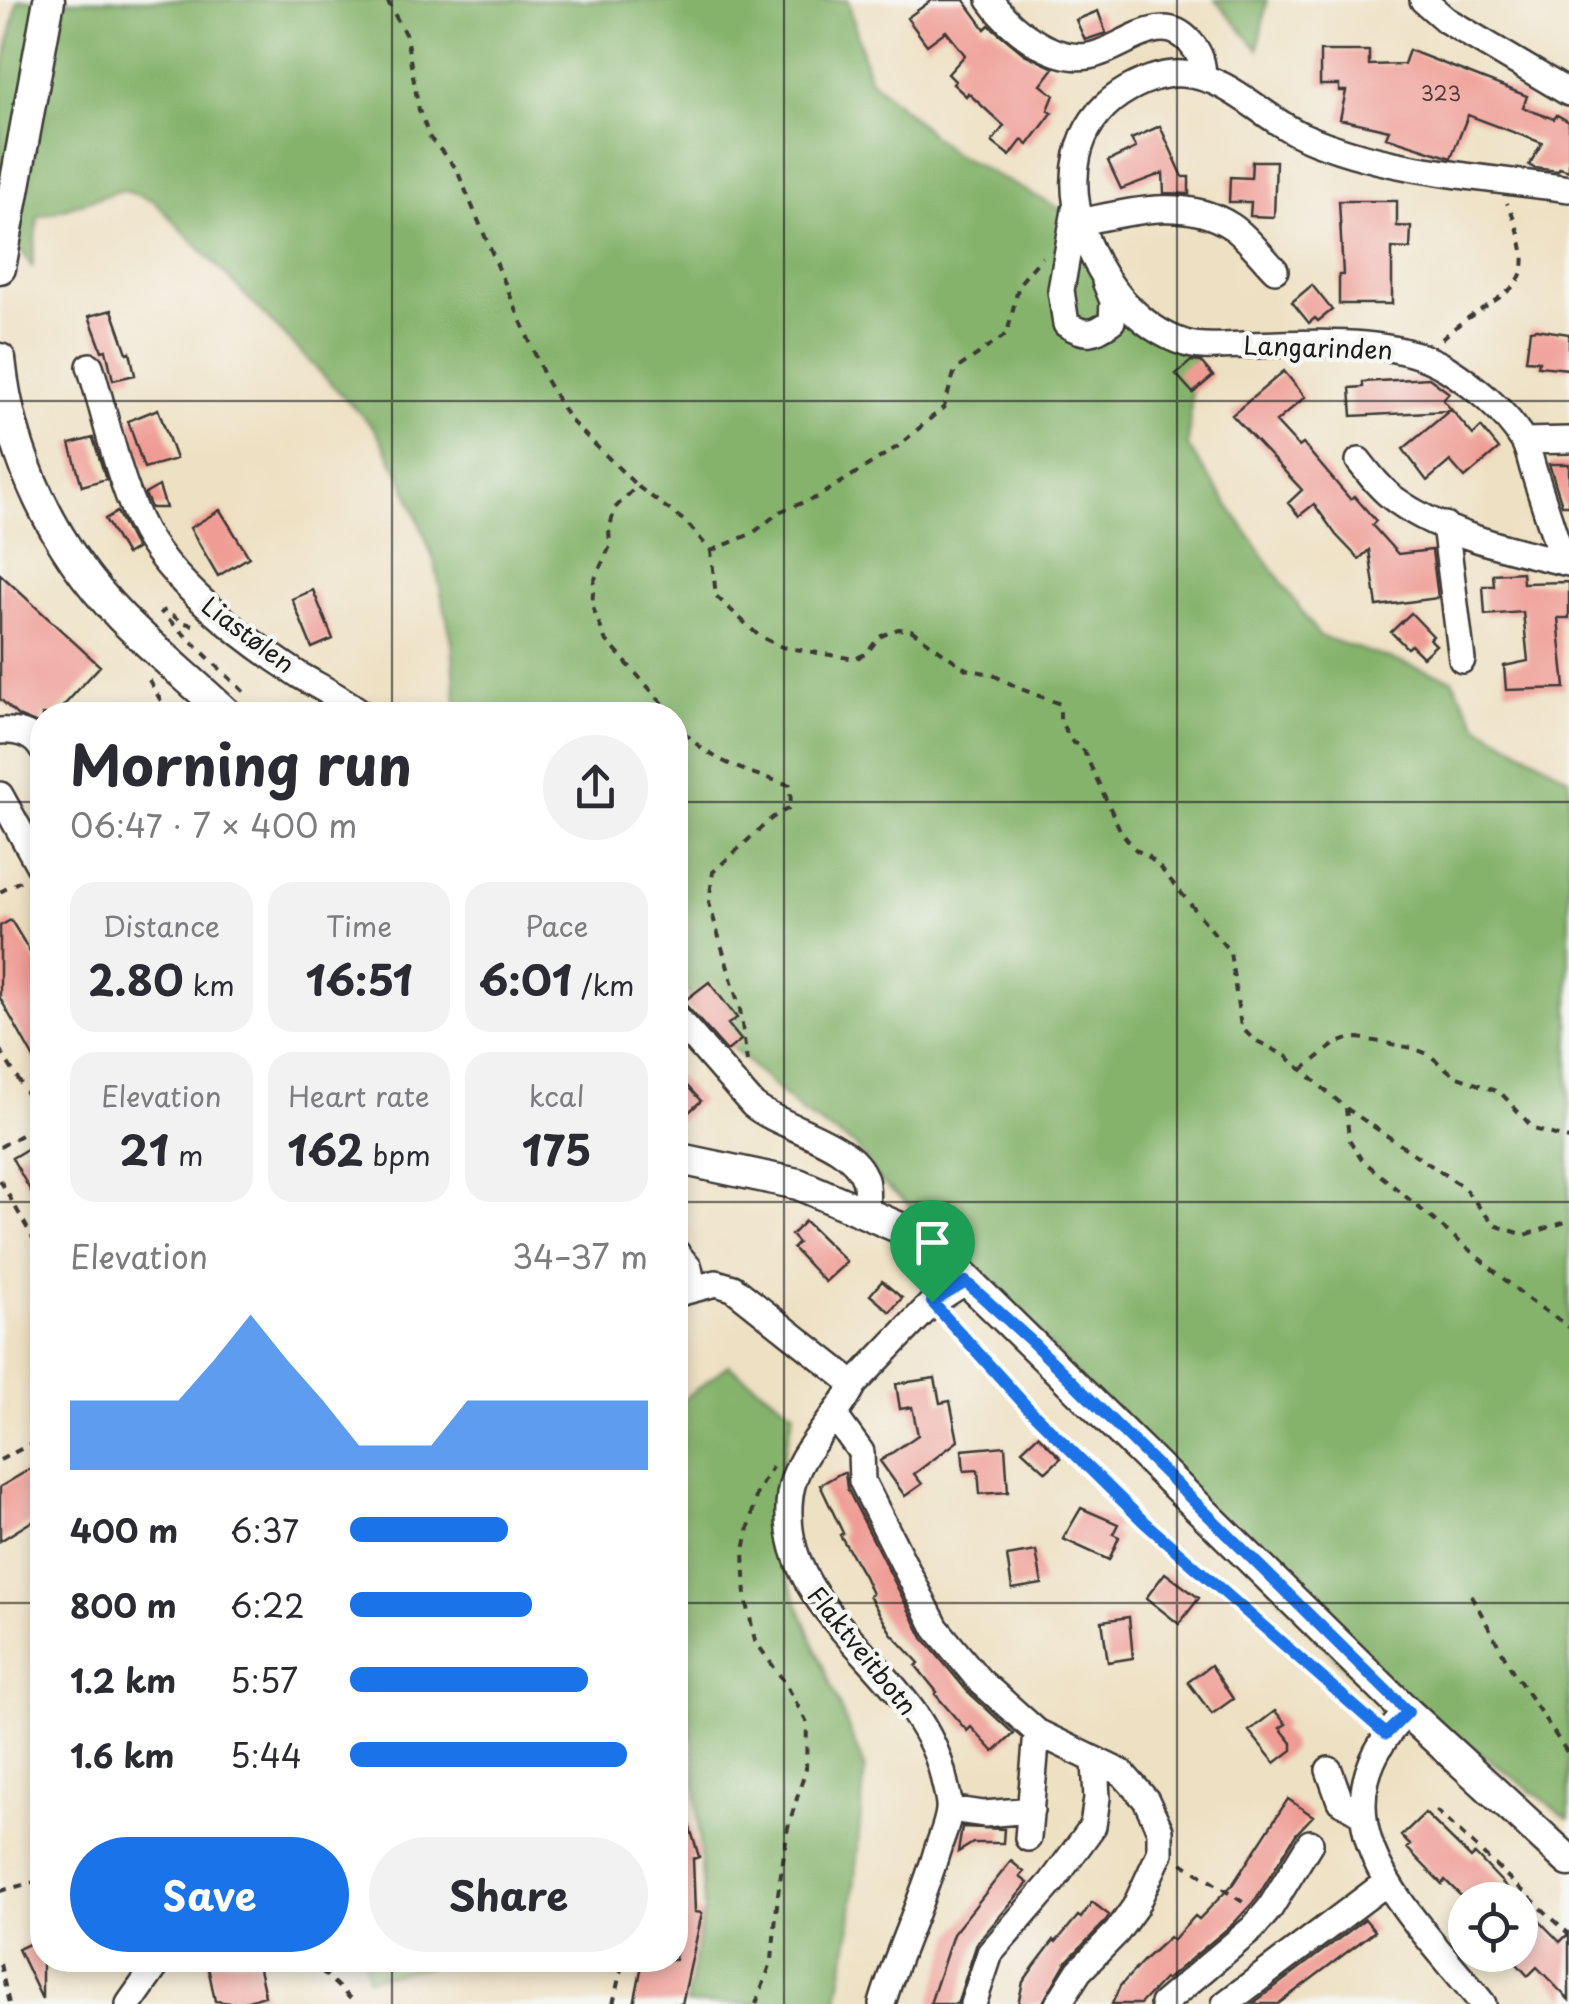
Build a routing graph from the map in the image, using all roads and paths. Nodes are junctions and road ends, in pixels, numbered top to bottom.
1 (49, 0) edge
2 (387, 0) edge
3 (990, 0) edge
4 (1423, 0) edge
5 (1204, 78) junction
6 (1569, 92) edge
7 (1494, 178) junction
8 (1569, 189) edge
9 (1079, 211) junction
10 (1044, 255) dead end
11 (0, 268) edge
12 (1275, 270) dead end
13 (1104, 278) junction
14 (0, 359) edge
15 (1432, 362) junction
16 (90, 366) dead end
17 (1524, 440) junction
18 (1569, 440) edge
19 (1359, 460) dead end
20 (636, 486) junction
21 (1445, 525) junction
22 (711, 550) junction
23 (1566, 562) edge
24 (208, 606) junction
25 (1462, 660) dead end
26 (214, 702) edge
27 (220, 702) edge
28 (343, 702) edge
29 (661, 702) edge
30 (0, 731) edge
31 (30, 736) edge
32 (688, 738) edge
33 (0, 795) edge
34 (30, 849) edge
35 (688, 1031) edge
36 (0, 1051) edge
37 (1302, 1070) junction
38 (30, 1100) edge
39 (753, 1106) junction
40 (1346, 1108) junction
41 (30, 1128) edge
42 (1569, 1139) edge
43 (0, 1147) edge
44 (688, 1161) edge
45 (0, 1180) edge
46 (866, 1212) junction
47 (1569, 1221) edge
48 (30, 1233) edge
49 (966, 1282) junction
50 (688, 1290) edge
51 (932, 1302) junction
52 (1569, 1326) edge
53 (854, 1384) junction
54 (834, 1415) junction
55 (30, 1444) edge
56 (780, 1454) dead end
57 (0, 1460) edge
58 (1471, 1595) dead end
59 (1408, 1712) junction
60 (1037, 1732) junction
61 (1386, 1734) junction
62 (1569, 1755) edge
63 (1095, 1762) junction
64 (1330, 1770) dead end
65 (950, 1809) junction
66 (1030, 1810) junction
67 (1436, 1810) dead end
68 (1362, 1813) junction
69 (1028, 1838) dead end
70 (1310, 1843) dead end
71 (1160, 1853) junction
72 (1569, 1861) edge
73 (1386, 1882) junction
74 (30, 1883) edge
75 (0, 1891) edge
76 (1235, 1896) dead end
77 (1569, 1934) edge
78 (0, 1964) edge
79 (152, 1972) edge
80 (323, 1972) edge
81 (621, 1972) edge
82 (9, 2004) edge
83 (129, 2004) edge
84 (356, 2004) edge
85 (614, 2004) edge
86 (756, 2004) edge
87 (882, 2004) edge
88 (973, 2004) edge
89 (1058, 2004) edge
90 (1163, 2004) edge
91 (1225, 2004) edge
92 (1484, 2004) edge

1 - 11 main road
2 - 20 path
3 - 5 street
4 - 6 street
5 - 7 street
5 - 9 street, Langarinden
7 - 8 street
7 - 15 path
9 - 12 street
9 - 13 street, Langarinden
9 - 13 street, Langarinden
10 - 22 path
13 - 15 street, Langarinden
14 - 26 main road
15 - 17 street, Langarinden
16 - 24 street, Liastølen
17 - 18 street
17 - 23 street, Langarinden
19 - 21 street, Langarinden
20 - 22 path
20 - 29 path
21 - 23 street, Langarinden
21 - 25 street
22 - 37 path
24 - 27 path
24 - 28 street, Liastølen
30 - 31 street
32 - 39 path
33 - 34 street
35 - 39 street
36 - 38 path
37 - 40 path
37 - 42 path
39 - 46 street
40 - 47 path
40 - 52 path
41 - 43 path
44 - 46 main road
45 - 48 path
46 - 49 main road
49 - 51 street, Flaktveitbotn
49 - 59 main road
50 - 53 street
51 - 53 street, Flaktveitbotn
51 - 61 path
53 - 54 street, Flaktveitbotn
54 - 60 street
54 - 65 street, Flaktveitbotn
55 - 57 path
56 - 86 path
58 - 62 path
59 - 61 street
59 - 72 main road
60 - 63 street
60 - 66 street
61 - 68 street
63 - 71 street
63 - 88 street
64 - 68 street
65 - 66 street
65 - 87 street, Flaktveitbotn
66 - 69 street
67 - 77 path
68 - 73 street
70 - 90 street
71 - 76 path
71 - 89 street
73 - 91 street
73 - 92 street
74 - 75 path
78 - 82 path
79 - 83 street
80 - 84 path
81 - 85 path

